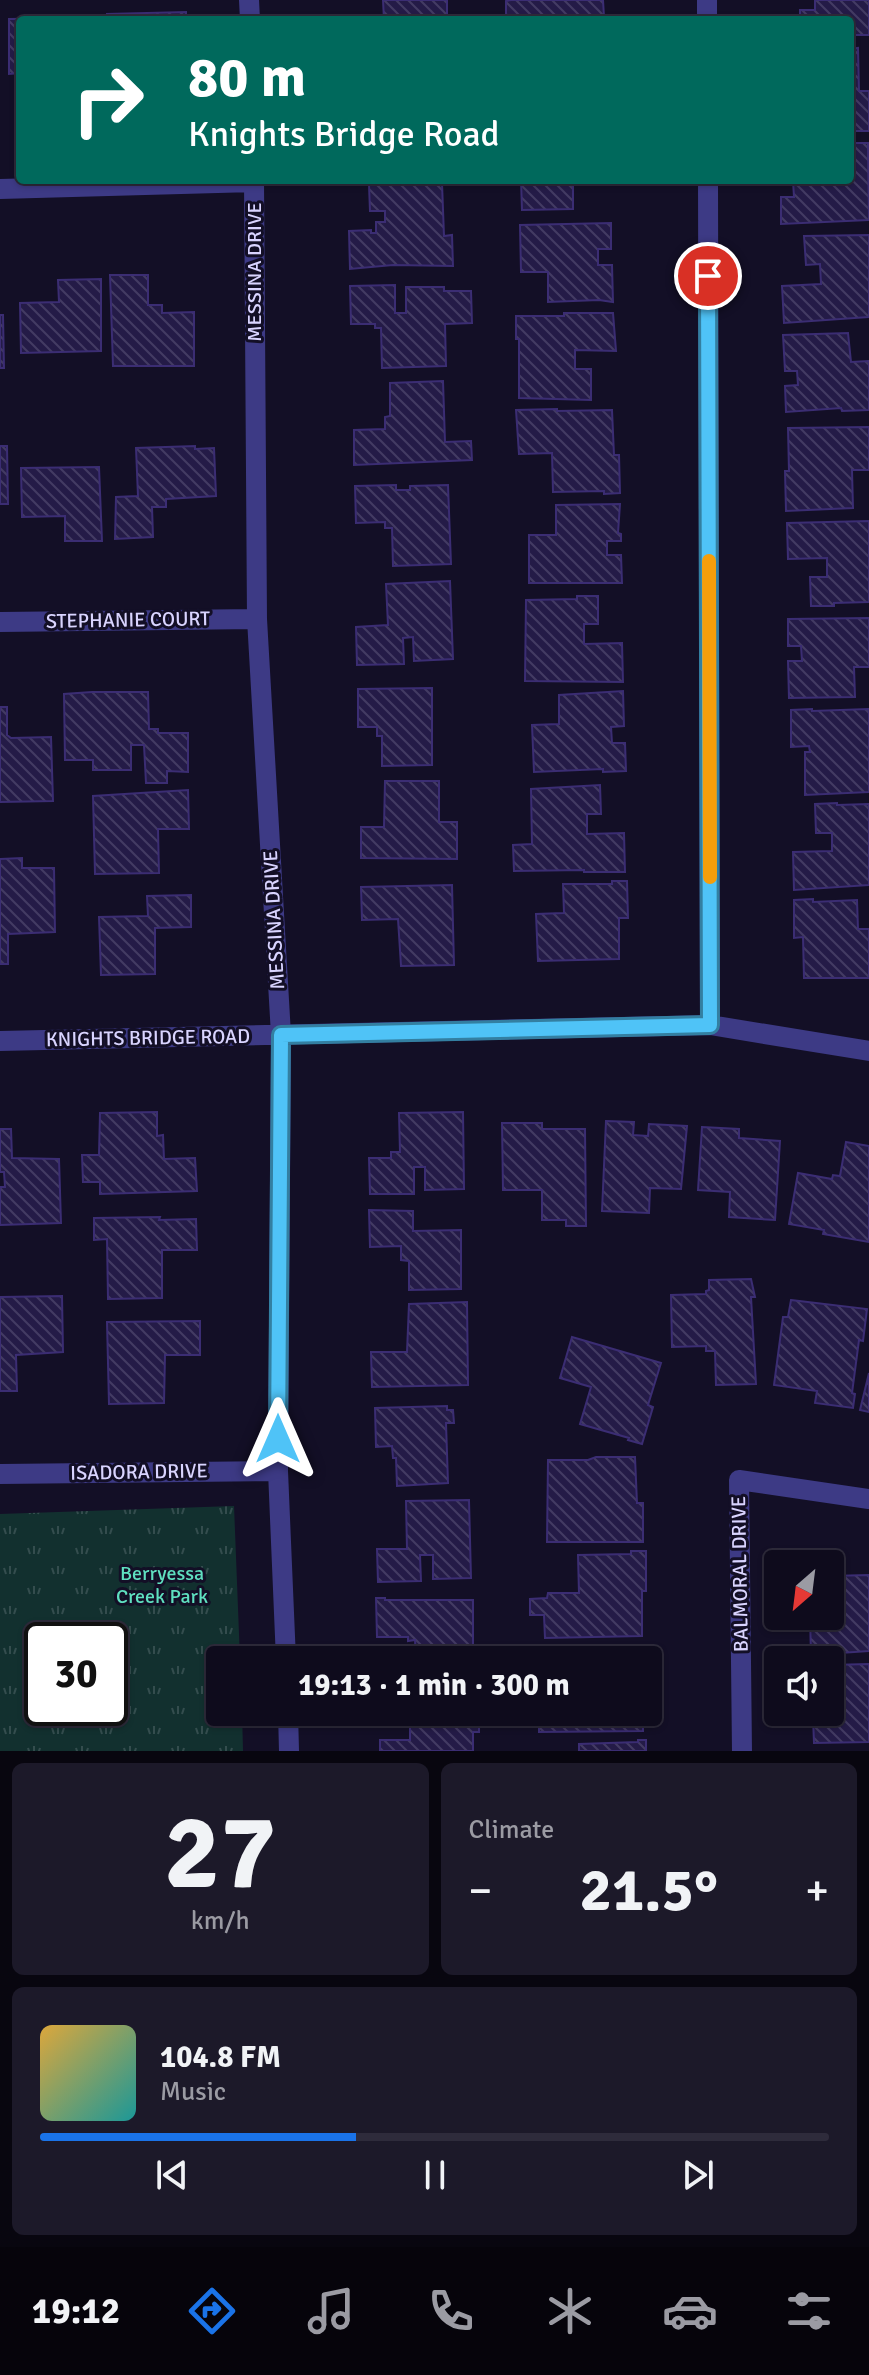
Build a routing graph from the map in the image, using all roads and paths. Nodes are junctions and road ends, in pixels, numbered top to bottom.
1 (159, 184) edge
2 (254, 184) edge
3 (708, 184) edge
4 (0, 189) edge
5 (257, 619) junction
6 (0, 622) edge
7 (710, 1025) junction
8 (281, 1035) junction
9 (0, 1041) edge
10 (869, 1051) edge
11 (278, 1471) junction
12 (0, 1474) edge
13 (869, 1499) edge
14 (285, 1646) edge
15 (288, 1726) edge
16 (289, 1751) edge
17 (742, 1751) edge

1 - 4 street
2 - 5 street, MESSINA DRIVE
3 - 7 street
5 - 6 street, STEPHANIE COURT
5 - 8 street, MESSINA DRIVE
7 - 8 street, KNIGHTS BRIDGE ROAD
7 - 10 street, KNIGHTS BRIDGE ROAD
8 - 9 street, KNIGHTS BRIDGE ROAD
8 - 11 street, MESSINA DRIVE
11 - 12 street, ISADORA DRIVE
11 - 14 street, MESSINA DRIVE
13 - 17 street, BALMORAL DRIVE
15 - 16 street

